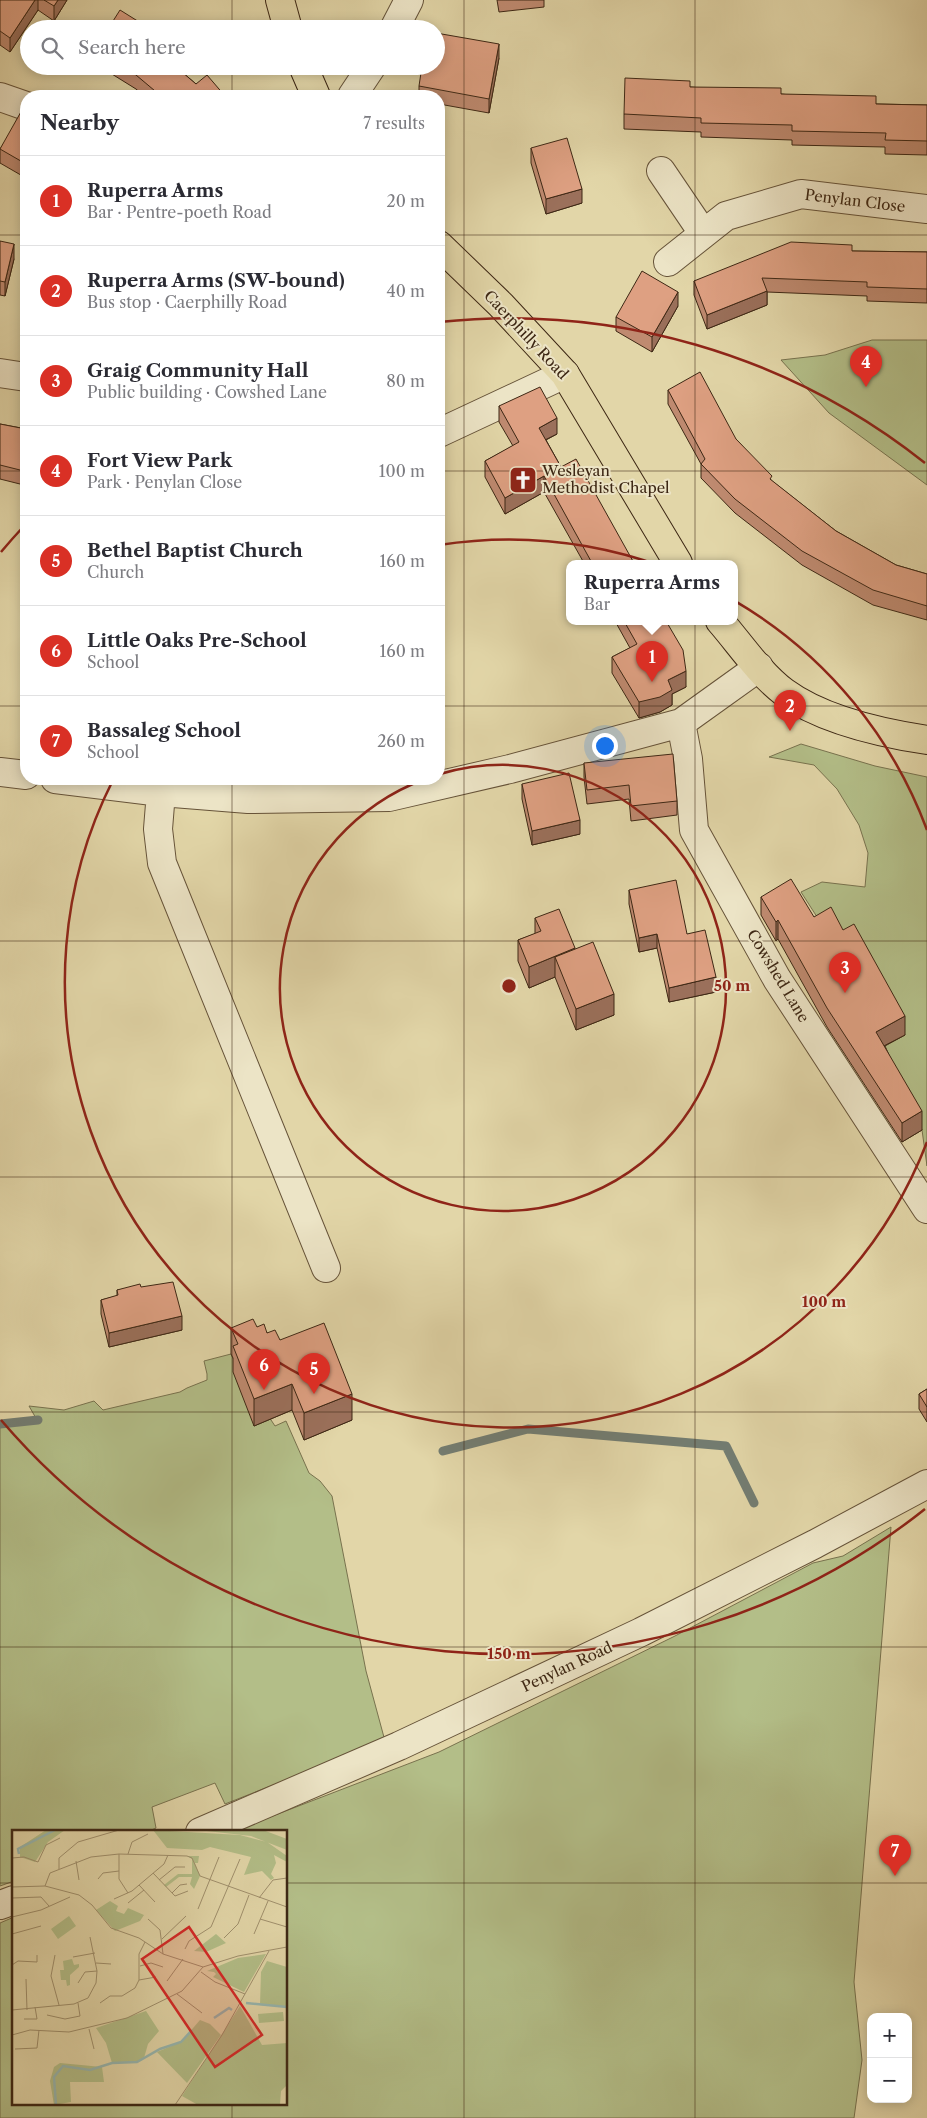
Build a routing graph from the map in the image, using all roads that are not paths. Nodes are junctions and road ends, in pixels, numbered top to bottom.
1 (280, 0) edge
2 (409, 0) edge
3 (286, 20) edge
4 (399, 20) edge
5 (306, 75) edge
6 (366, 75) edge
7 (313, 90) edge
8 (356, 90) edge
9 (0, 97) edge
10 (20, 104) edge
11 (661, 171) dead end
12 (927, 210) edge
13 (703, 233) junction
14 (445, 251) edge
15 (668, 262) dead end
16 (0, 373) edge
17 (565, 374) junction
18 (20, 376) edge
19 (445, 430) edge
20 (676, 560) edge
21 (723, 625) edge
22 (759, 667) junction
23 (682, 723) junction
24 (927, 740) edge
25 (0, 772) edge
26 (20, 774) edge
27 (445, 784) edge
28 (104, 785) edge
29 (441, 785) edge
30 (161, 792) junction
31 (927, 1209) edge
32 (326, 1268) dead end
33 (927, 1484) edge
34 (205, 1830) edge
35 (12, 1901) edge
36 (0, 1905) edge

1 - 3 main road
2 - 4 street
5 - 7 main road
6 - 8 street
9 - 10 street
11 - 13 street
12 - 13 street, Penylan Close
13 - 15 street, Penylan Close
14 - 17 main road, Caerphilly Road
16 - 18 street
17 - 19 street
17 - 20 main road, Caerphilly Road
21 - 22 main road
22 - 23 street
22 - 24 main road
23 - 27 street
23 - 31 street, Cowshed Lane
25 - 26 street
28 - 30 street
29 - 30 street
30 - 32 street
33 - 34 street, Penylan Road
35 - 36 street

